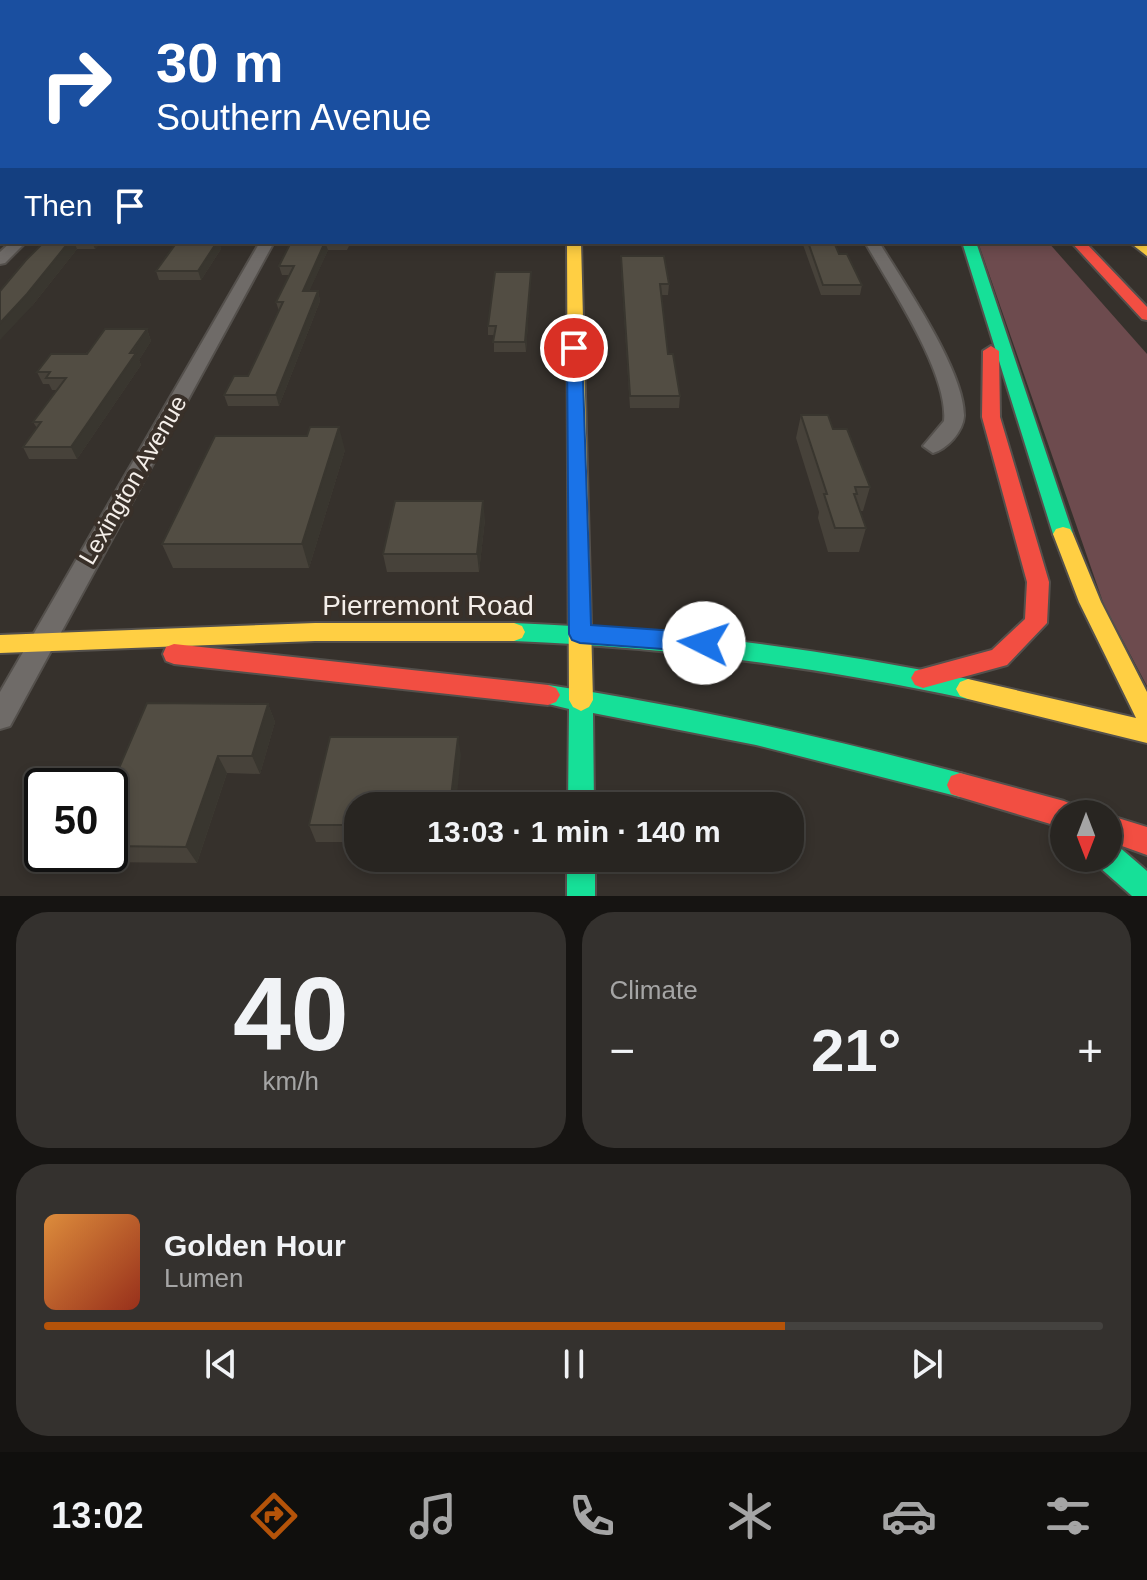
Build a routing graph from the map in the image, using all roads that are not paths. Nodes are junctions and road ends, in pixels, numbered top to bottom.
1 (17, 244) edge
2 (266, 244) edge
3 (574, 244) edge
4 (873, 244) edge
5 (970, 244) edge
6 (1080, 244) edge
7 (0, 260) edge
8 (992, 312) junction
9 (1147, 316) edge
10 (933, 446) dead end
11 (580, 634) junction
12 (0, 644) edge
13 (40, 644) junction
14 (83, 644) junction
15 (923, 678) junction
16 (581, 701) junction
17 (1147, 716) edge
18 (0, 717) edge
19 (1147, 732) edge
20 (581, 792) edge
21 (1050, 810) edge
22 (1122, 833) edge
23 (1147, 841) edge
24 (1122, 868) edge
25 (581, 872) edge
26 (1147, 890) edge
27 (581, 896) edge

1 - 7 street
2 - 13 street, Lexington Avenue
3 - 11 main road
4 - 10 street
5 - 8 main road
6 - 9 main road
8 - 15 main road
8 - 17 main road
11 - 14 main road, Pierremont Road
11 - 15 main road, Pierremont Road
11 - 16 main road
12 - 13 main road, Pierremont Road
13 - 14 main road, Pierremont Road
13 - 18 street, Lexington Avenue
14 - 16 main road, Pierremont Road
15 - 19 main road, Pierremont Road
16 - 20 main road
16 - 21 main road, Pierremont Road
22 - 23 main road
24 - 26 main road
25 - 27 main road

